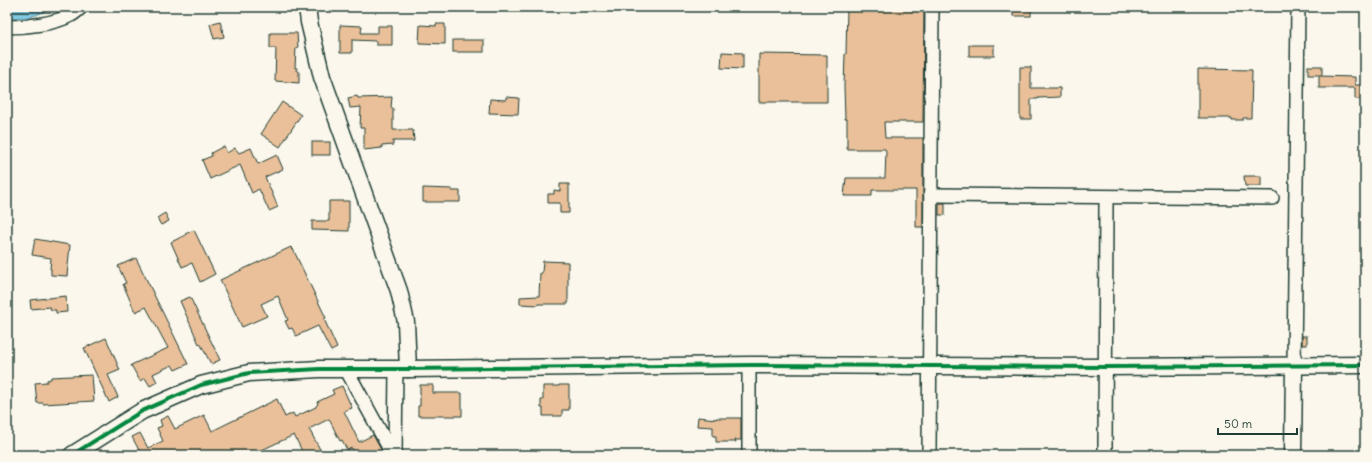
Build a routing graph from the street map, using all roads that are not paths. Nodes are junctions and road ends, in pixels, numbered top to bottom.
1 (81, 7) edge
2 (307, 7) edge
3 (932, 7) edge
4 (1298, 7) edge
5 (7, 27) edge
6 (931, 196) junction
7 (1106, 197) junction
8 (1272, 198) dead end
9 (749, 365) junction
10 (1294, 365) junction
11 (1365, 365) edge
12 (930, 366) junction
13 (1106, 367) junction
14 (346, 369) junction
15 (402, 369) junction
16 (72, 455) edge
17 (394, 455) edge
18 (749, 455) edge
19 (929, 455) edge
20 (1105, 455) edge
21 (1293, 455) edge

1 - 5 street
2 - 15 street
3 - 6 street
4 - 10 street
6 - 7 street
6 - 12 street
7 - 8 street
7 - 13 street
9 - 12 street
9 - 15 street
9 - 18 street
10 - 11 street
10 - 13 street
10 - 21 street
12 - 13 street
12 - 19 street
13 - 20 street
14 - 15 street
14 - 16 street
14 - 17 street
15 - 17 street

